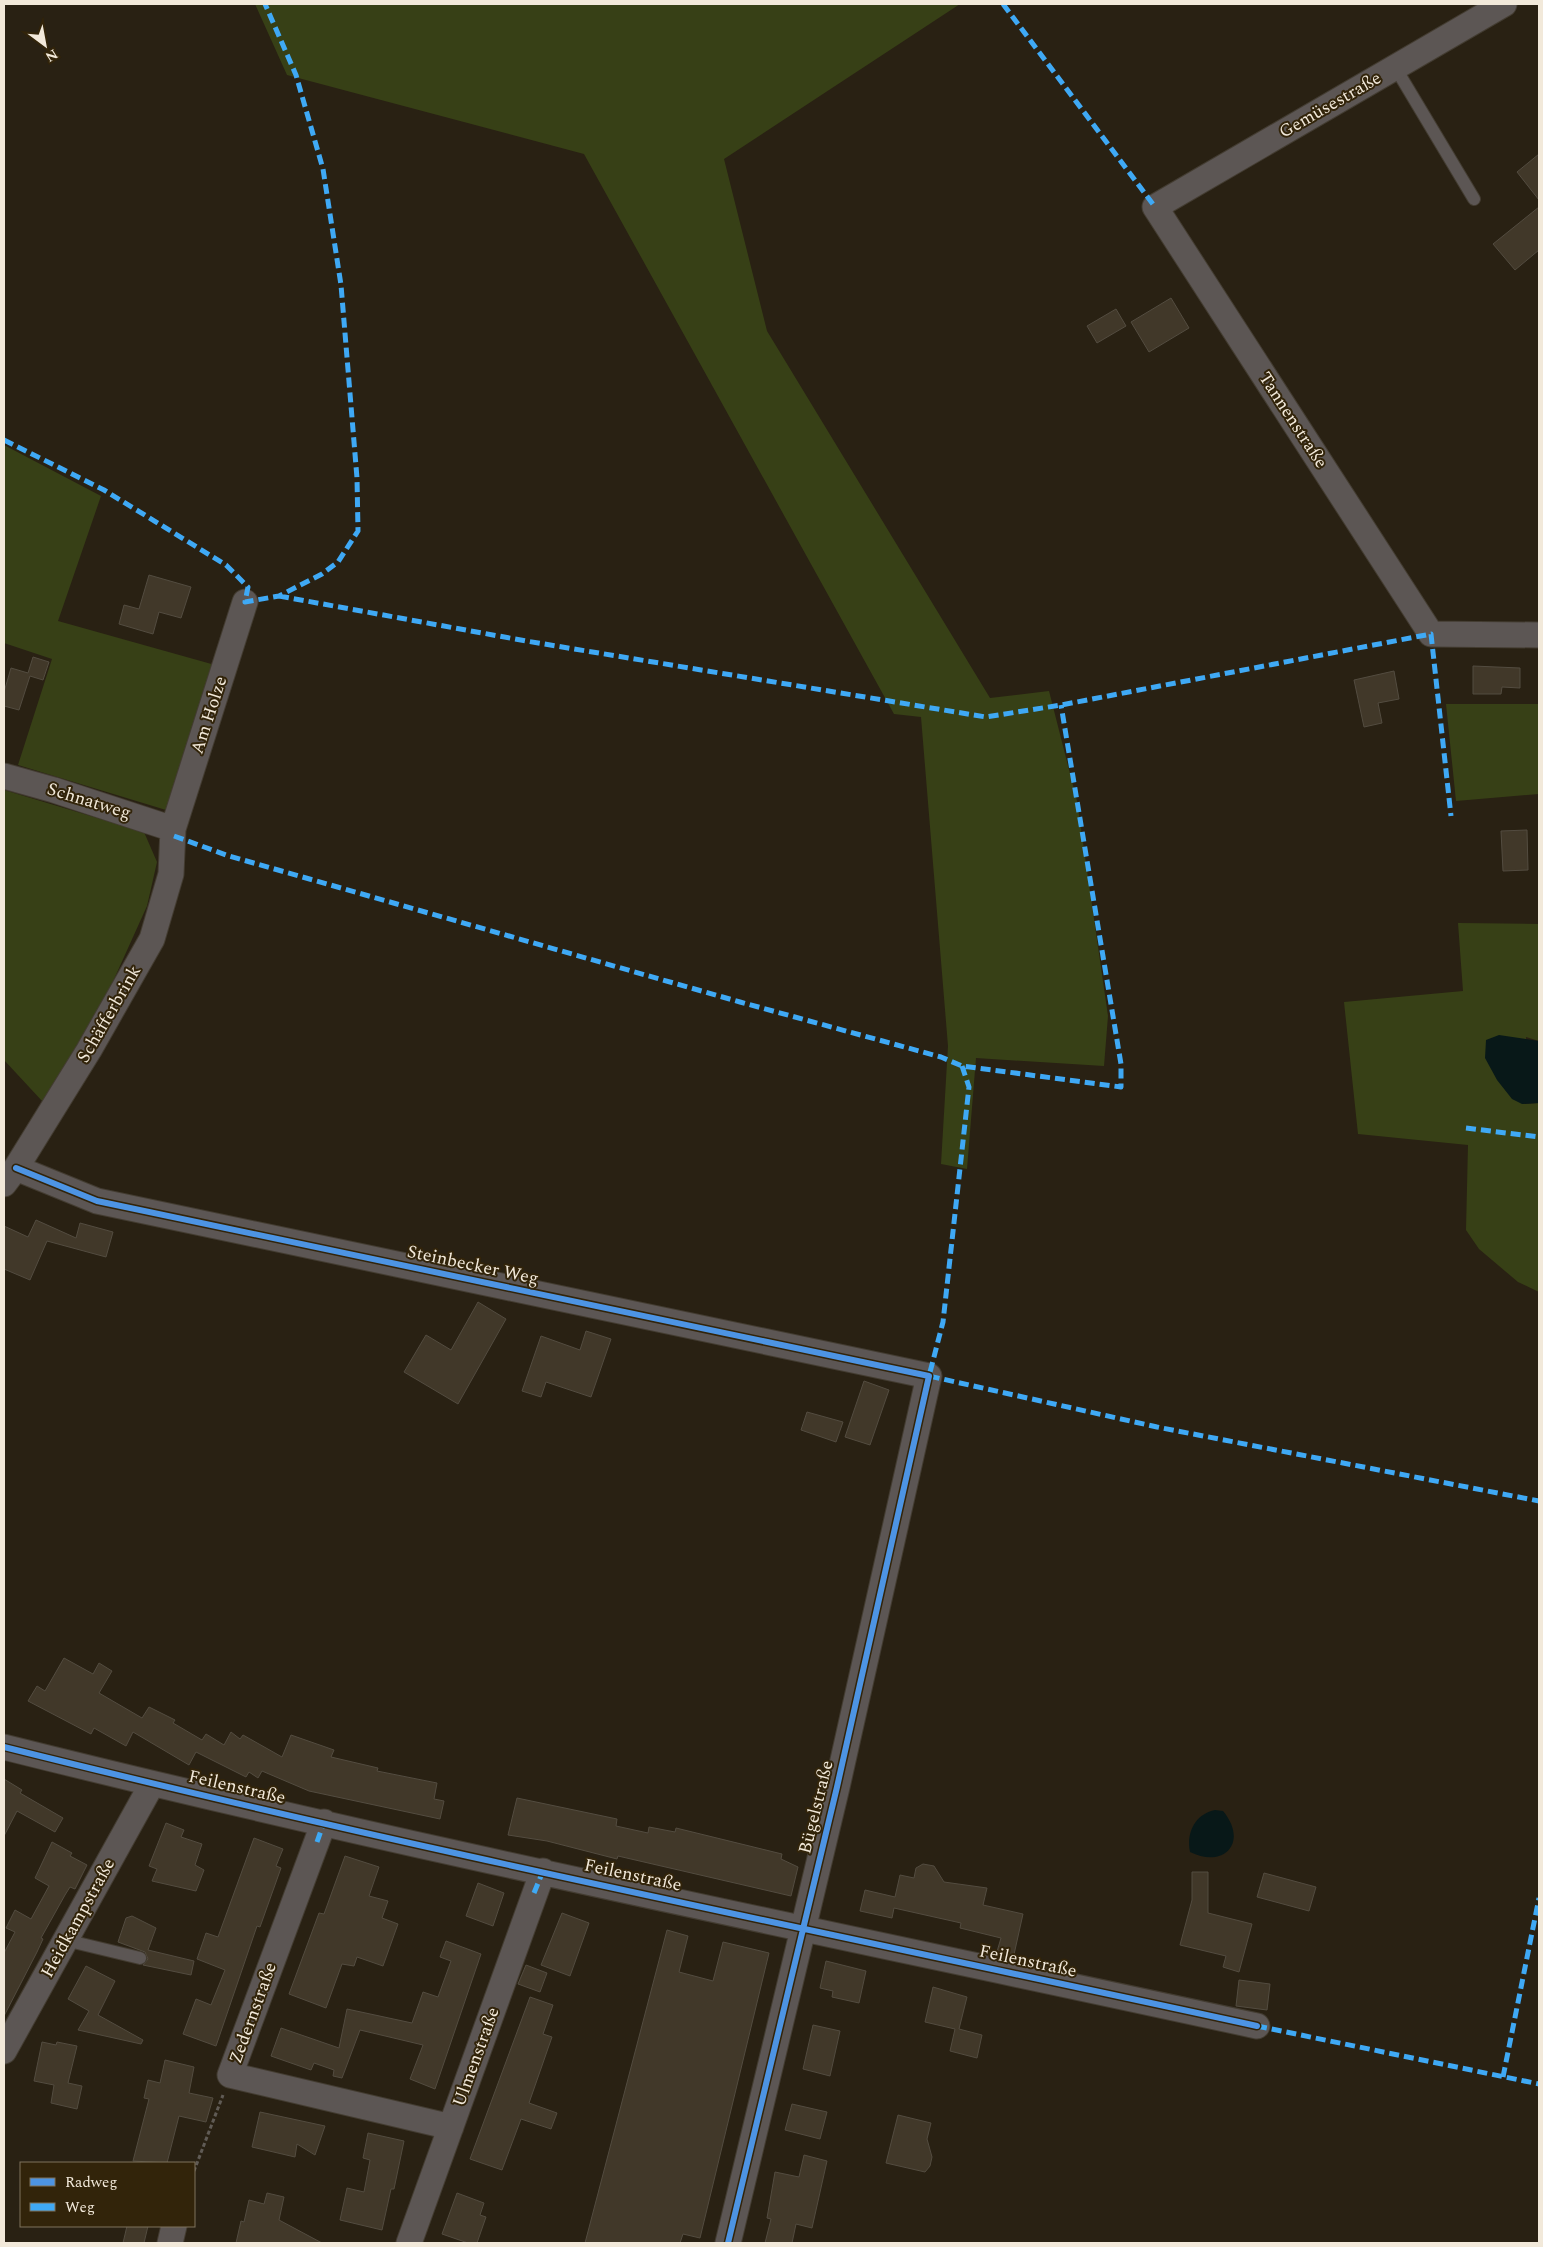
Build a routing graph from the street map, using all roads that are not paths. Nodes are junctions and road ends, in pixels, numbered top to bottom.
1 (1504, 4) edge
2 (1396, 67) junction
3 (1474, 199) dead end
4 (1155, 207) joint
5 (245, 602) dead end
6 (1539, 635) edge
7 (4, 776) edge
8 (173, 828) junction
9 (10, 1176) edge
10 (929, 1376) joint
11 (4, 1747) edge
12 (152, 1784) junction
13 (324, 1822) junction
14 (543, 1872) junction
15 (802, 1928) junction
16 (65, 1940) junction
17 (140, 1958) dead end
18 (1257, 2026) dead end
19 (4, 2051) edge
20 (451, 2127) junction
21 (174, 2227) edge
22 (170, 2243) edge
23 (409, 2243) edge
24 (728, 2243) edge

1 - 2 street, Gemüsestraße
2 - 3 lane
2 - 4 street, Gemüsestraße
4 - 6 street, Tannenstraße
5 - 8 street, Am Holze
7 - 8 street, Schnatweg
8 - 9 street, Schäfferbrink
9 - 10 street, Steinbecker Weg
10 - 15 street, Bügelstraße
11 - 12 street, Feilenstraße
12 - 13 street, Feilenstraße
12 - 16 street, Heidkampstraße
13 - 14 street, Feilenstraße
13 - 20 street, Zedernstraße
14 - 15 street, Feilenstraße
14 - 20 street, Ulmenstraße
15 - 18 street, Feilenstraße
15 - 24 street, Bügelstraße
16 - 17 lane
16 - 19 street, Heidkampstraße
20 - 23 street, Ulmenstraße
21 - 22 street

